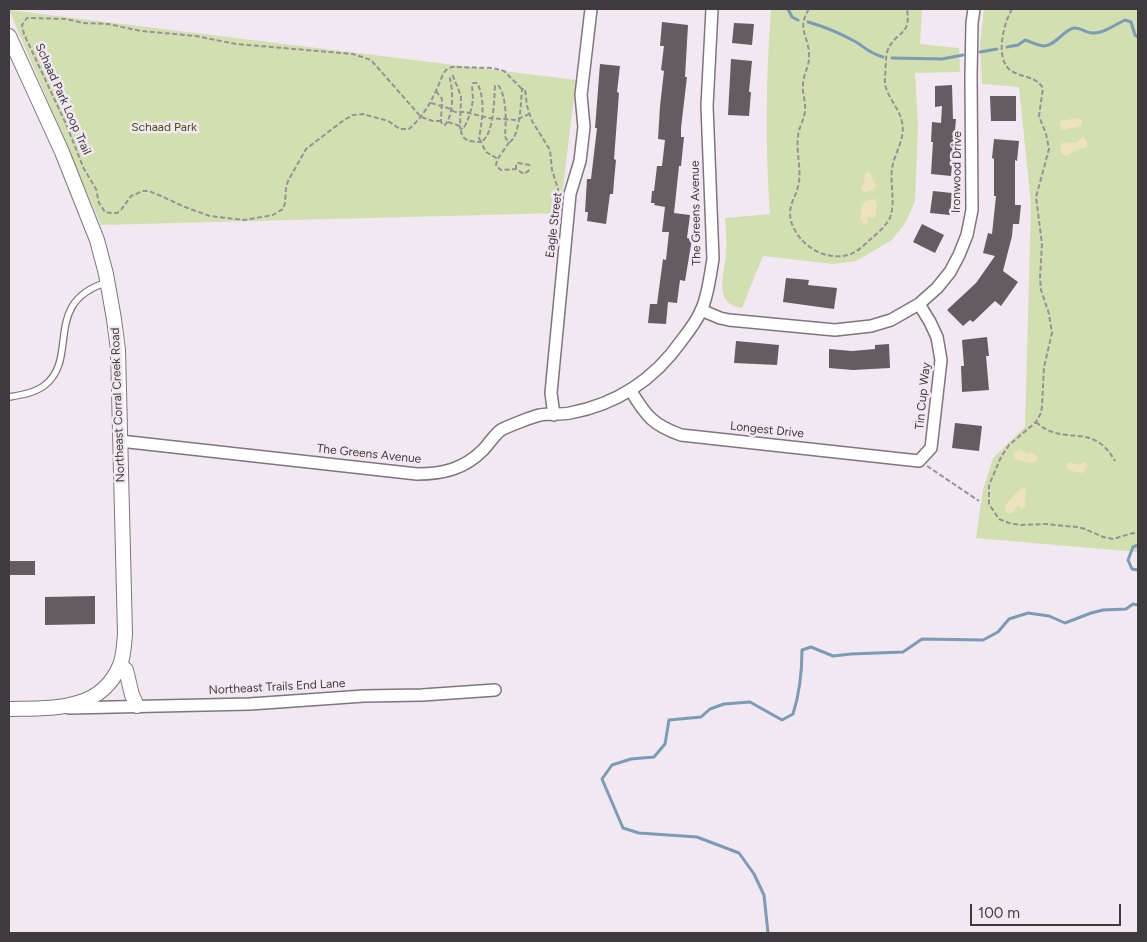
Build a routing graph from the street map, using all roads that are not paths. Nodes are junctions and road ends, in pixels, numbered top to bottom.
1 (591, 9) edge
2 (712, 9) edge
3 (974, 9) edge
4 (9, 36) edge
5 (108, 282) junction
6 (919, 304) junction
7 (701, 310) junction
8 (631, 391) junction
9 (9, 397) edge
10 (554, 415) junction
11 (120, 441) junction
12 (919, 461) joint
13 (120, 664) junction
14 (495, 690) dead end
15 (137, 706) junction
16 (60, 708) junction
17 (9, 709) edge

1 - 10 street, Eagle Street
2 - 7 street, The Greens Avenue
3 - 6 street, Ironwood Drive
4 - 5 street, Northeast Corral Creek Road
5 - 9 lane
5 - 11 street, Northeast Corral Creek Road
6 - 7 street, Ironwood Drive
6 - 12 street, Tin Cup Way
7 - 8 street, The Greens Avenue
8 - 10 street, The Greens Avenue
8 - 12 street, Longest Drive
10 - 11 street, The Greens Avenue
11 - 13 street, Northeast Corral Creek Road
13 - 15 street
13 - 16 street, Northeast Corral Creek Road
14 - 15 street, Northeast Trails End Lane
15 - 16 street, Northeast Trails End Lane
16 - 17 street, Northeast Corral Creek Road

